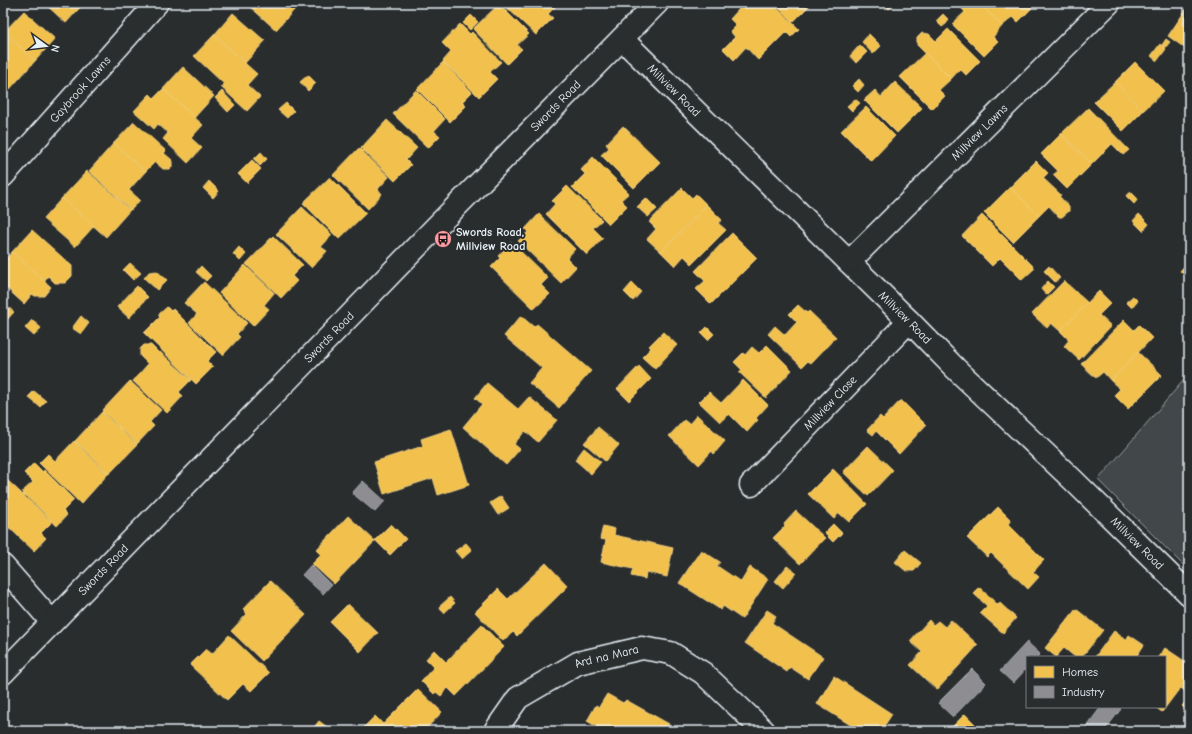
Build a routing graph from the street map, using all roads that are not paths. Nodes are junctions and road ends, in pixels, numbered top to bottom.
1 (158, 3) edge
2 (657, 3) edge
3 (1109, 3) edge
4 (622, 39) junction
5 (3, 176) edge
6 (849, 262) junction
7 (909, 321) junction
8 (751, 485) dead end
9 (3, 566) edge
10 (1189, 594) edge
11 (52, 622) junction
12 (3, 673) edge
13 (495, 731) edge
14 (764, 731) edge

1 - 5 street, Gaybrook Lawns
2 - 4 street, Swords Road
3 - 6 street, Millview Lawns
4 - 6 street, Millview Road
4 - 11 street, Swords Road
6 - 7 street, Millview Road
7 - 8 street, Millview Close
7 - 10 street, Millview Road
9 - 11 street
11 - 12 street, Swords Road
13 - 14 street, Ard na Mara

